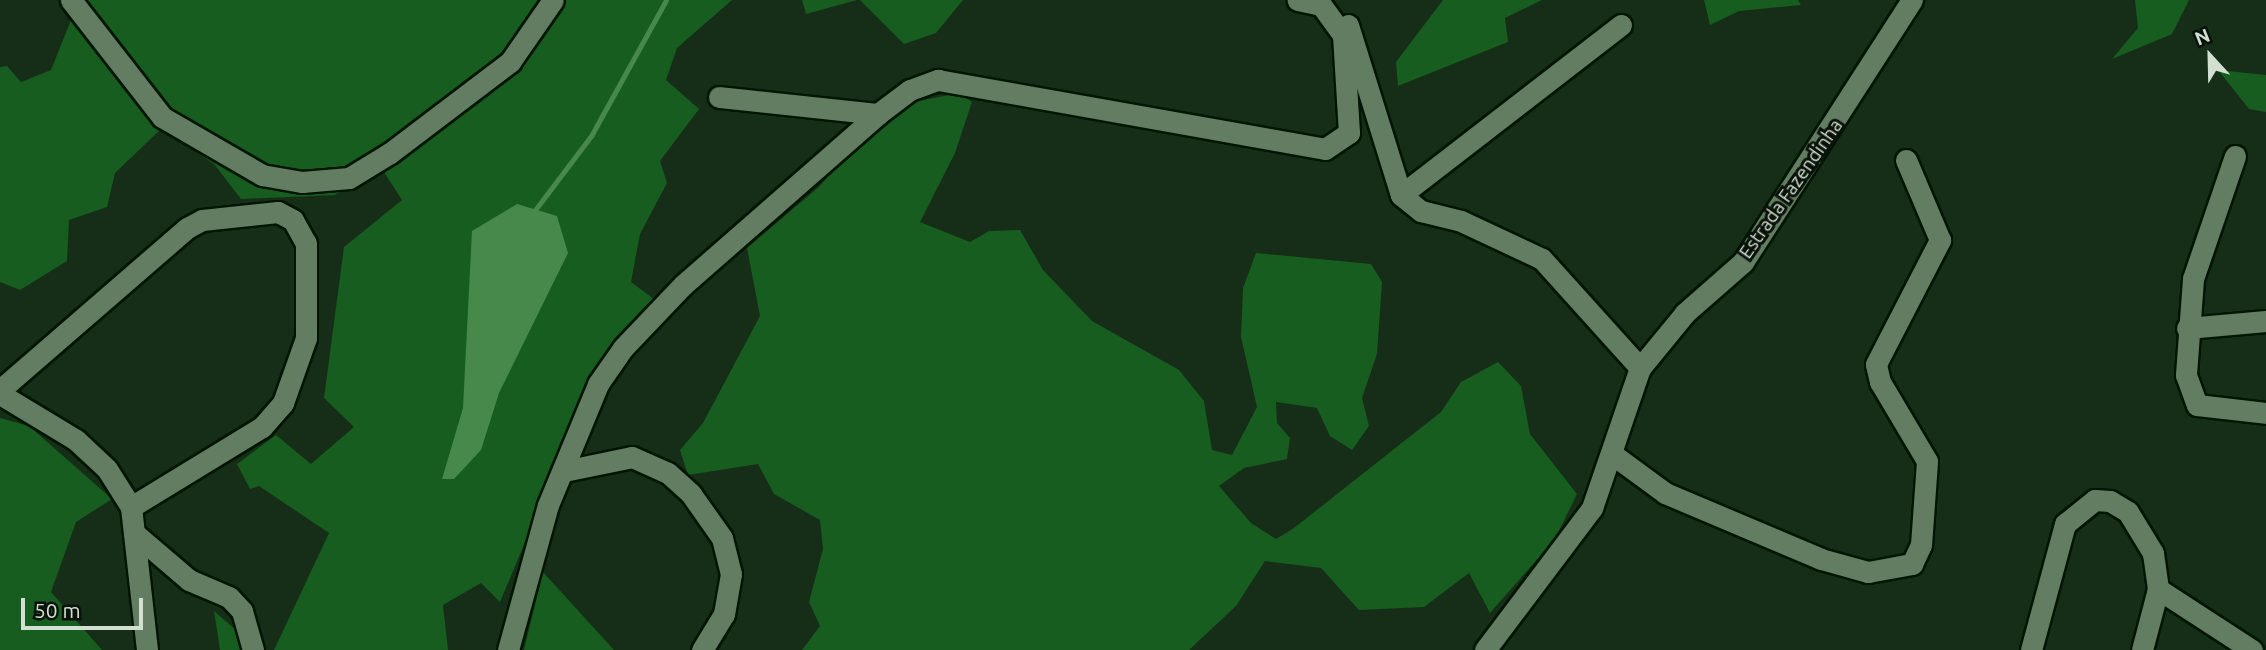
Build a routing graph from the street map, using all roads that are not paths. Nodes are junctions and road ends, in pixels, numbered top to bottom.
1 (71, 0) edge
2 (553, 0) edge
3 (1298, 0) edge
4 (1912, 0) edge
5 (1333, 1) edge
6 (1621, 24) dead end
7 (719, 97) dead end
8 (878, 114) junction
9 (2235, 156) dead end
10 (1906, 160) dead end
11 (1401, 195) junction
12 (2266, 321) edge
13 (2187, 328) junction
14 (1640, 368) junction
15 (0, 392) edge
16 (2266, 413) edge
17 (1612, 454) junction
18 (564, 471) junction
19 (131, 507) junction
20 (134, 533) junction
21 (2158, 589) junction
22 (147, 650) edge
23 (253, 650) edge
24 (508, 650) edge
25 (702, 650) edge
26 (1485, 650) edge
27 (2031, 650) edge
28 (2143, 650) edge
29 (2252, 650) edge

1 - 2 street
3 - 8 street
4 - 14 street, Estrada Fazendinha
5 - 11 street
6 - 11 street
7 - 8 street
8 - 18 street
9 - 13 street
10 - 17 street
11 - 14 street
12 - 13 street
13 - 16 street
14 - 17 street, Estrada Fazendinha
15 - 19 street
15 - 19 street
17 - 26 street, Estrada Fazendinha
18 - 24 street
18 - 25 street
19 - 20 street
20 - 22 street
20 - 23 street
21 - 27 street
21 - 28 street
21 - 29 street

